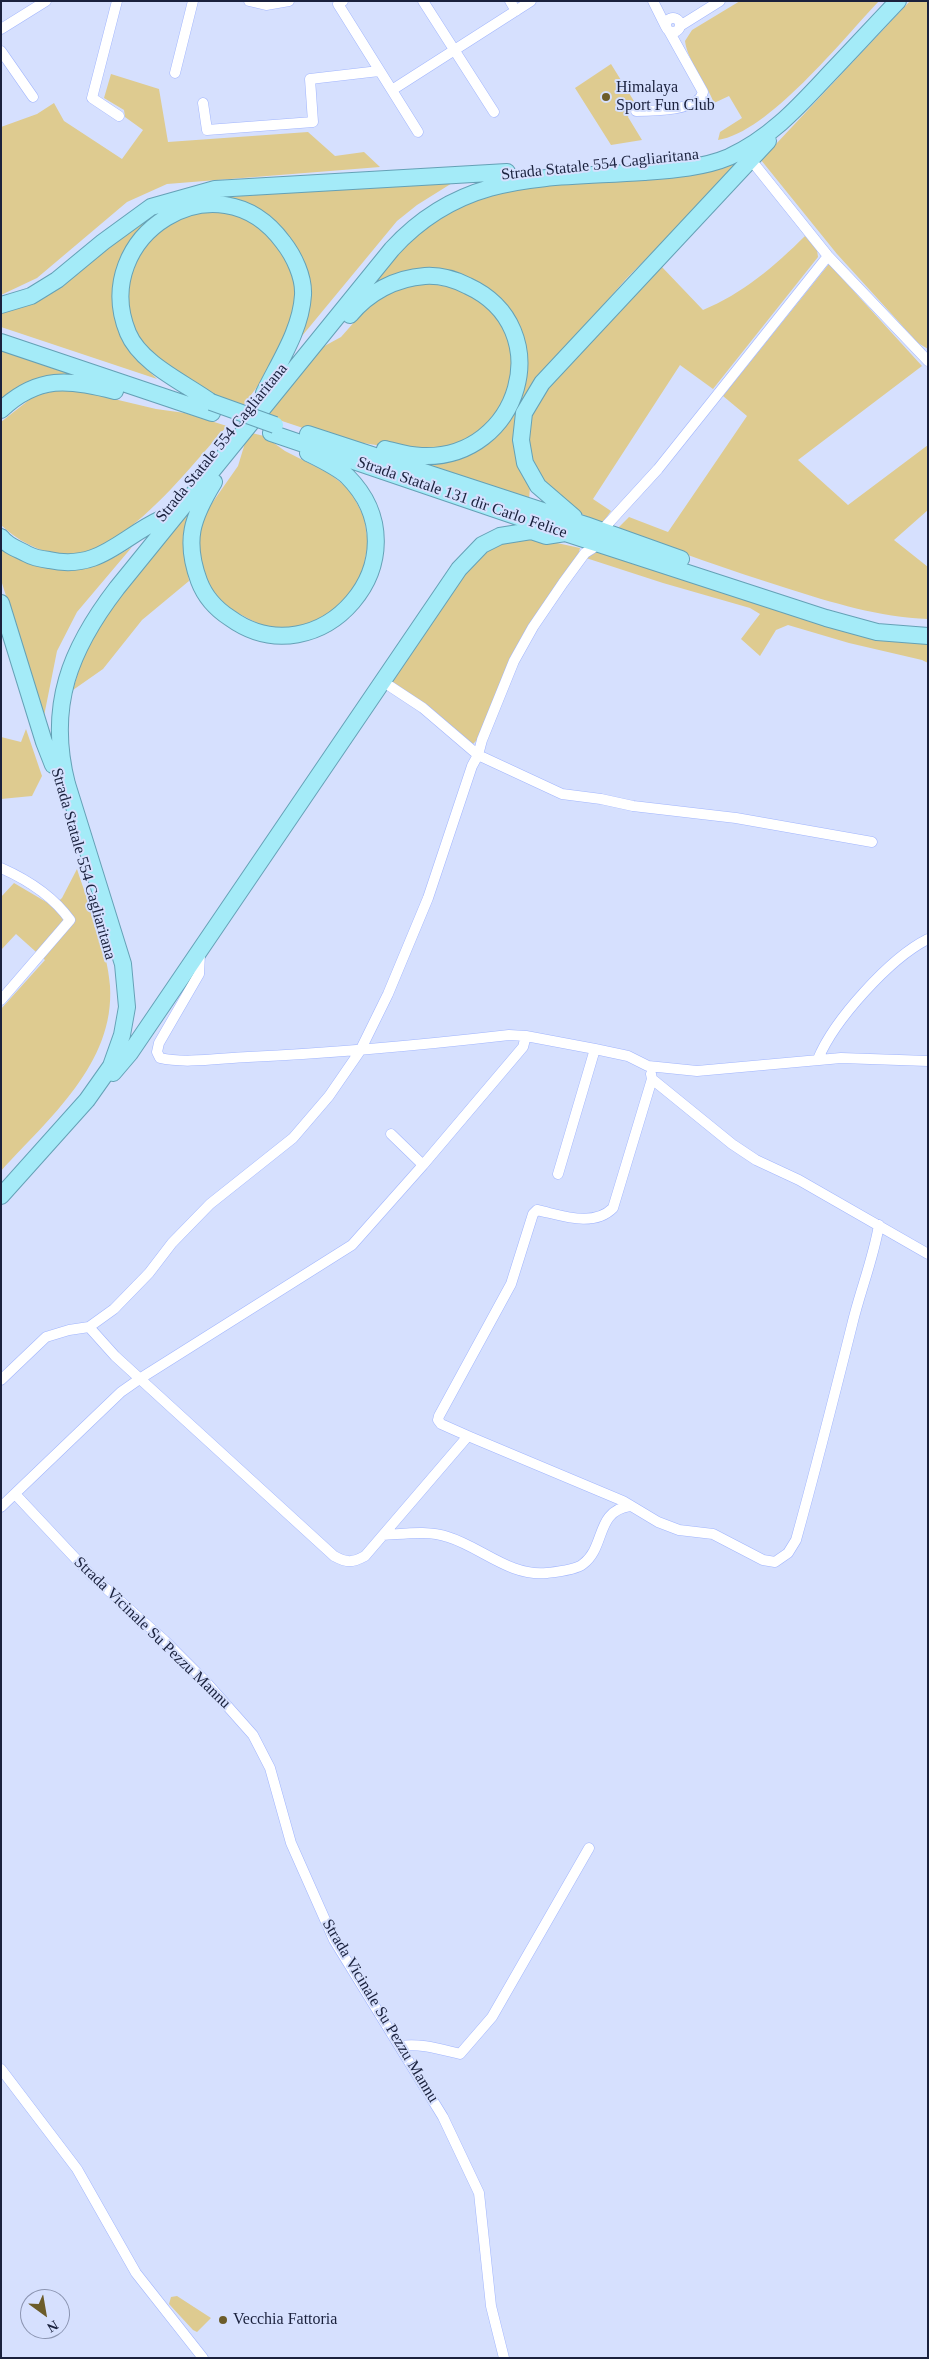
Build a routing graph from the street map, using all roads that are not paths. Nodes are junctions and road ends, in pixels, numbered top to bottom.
1 (46, 1) edge
2 (117, 1) edge
3 (193, 1) edge
4 (249, 1) edge
5 (290, 1) edge
6 (423, 1) edge
7 (510, 1) edge
8 (531, 1) edge
9 (653, 1) edge
10 (720, 1) edge
11 (886, 1) edge
12 (898, 1) edge
13 (340, 3) edge
14 (516, 11) junction
15 (673, 25) junction
16 (1, 29) edge
17 (454, 50) junction
18 (1, 52) edge
19 (379, 70) junction
20 (175, 73) dead end
21 (392, 90) junction
22 (33, 97) dead end
23 (203, 102) dead end
24 (494, 112) dead end
25 (636, 112) dead end
26 (119, 116) dead end
27 (790, 116) junction
28 (418, 132) dead end
29 (751, 160) junction
30 (507, 172) junction
31 (828, 256) junction
32 (1, 305) edge
33 (1, 332) edge
34 (318, 340) junction
35 (1, 342) edge
36 (928, 362) edge
37 (264, 393) junction
38 (181, 403) junction
39 (212, 408) junction
40 (1, 410) edge
41 (273, 429) junction
42 (353, 447) junction
43 (228, 451) junction
44 (161, 519) junction
45 (586, 525) junction
46 (604, 528) dead end
47 (565, 533) junction
48 (1, 537) edge
49 (593, 548) dead end
50 (1, 603) edge
51 (928, 627) edge
52 (928, 636) edge
53 (382, 681) junction
54 (478, 755) junction
55 (53, 765) junction
56 (872, 842) dead end
57 (1, 868) edge
58 (928, 939) edge
59 (200, 948) junction
60 (1, 1000) edge
61 (526, 1036) junction
62 (595, 1049) junction
63 (360, 1051) junction
64 (818, 1059) junction
65 (928, 1061) edge
66 (648, 1066) junction
67 (652, 1078) junction
68 (87, 1100) junction
69 (391, 1134) dead end
70 (423, 1165) junction
71 (558, 1174) dead end
72 (1, 1182) edge
73 (1, 1196) edge
74 (878, 1226) junction
75 (928, 1254) edge
76 (89, 1327) junction
77 (141, 1378) junction
78 (1, 1380) edge
79 (468, 1436) junction
80 (15, 1494) junction
81 (630, 1506) junction
82 (1, 1507) edge
83 (383, 1535) junction
84 (589, 1848) dead end
85 (400, 2046) junction
86 (1, 2069) edge
87 (203, 2358) edge
88 (504, 2358) edge

1 - 16 street
2 - 26 street
3 - 20 street
4 - 5 street
6 - 17 street
7 - 14 street
8 - 14 street
9 - 15 street
10 - 15 street
11 - 30 highway, Strada Statale 554 Cagliaritana
12 - 27 highway, Strada Statale 554 Cagliaritana
13 - 19 street
14 - 17 street
15 - 25 street
17 - 21 street
17 - 24 street
18 - 22 street
19 - 21 street
19 - 23 street
21 - 28 street
27 - 29 highway
27 - 34 highway, Strada Statale 554 Cagliaritana
29 - 31 street
29 - 45 highway
30 - 32 highway
30 - 37 highway, Strada Statale 554 Cagliaritana
31 - 36 street
31 - 46 street
33 - 39 highway, Strada Statale 131 dir Carlo Felice
34 - 42 highway
34 - 43 highway, Strada Statale 554 Cagliaritana
35 - 38 highway, Strada Statale 131 dir Carlo Felice
37 - 39 highway
37 - 44 highway, Strada Statale 554 Cagliaritana
38 - 39 highway, Strada Statale 131 dir Carlo Felice
38 - 40 highway
39 - 41 highway, Strada Statale 131 dir Carlo Felice, bridge
41 - 42 highway, Strada Statale 131 dir Carlo Felice
41 - 43 highway
41 - 47 highway, Strada Statale 131 dir Carlo Felice
42 - 45 highway, Strada Statale 131 dir Carlo Felice
43 - 68 highway, Strada Statale 554 Cagliaritana
44 - 48 highway
44 - 55 highway, Strada Statale 554 Cagliaritana
45 - 51 highway, Strada Statale 131 dir Carlo Felice
47 - 52 highway, Strada Statale 131 dir Carlo Felice
47 - 53 highway
49 - 54 street
50 - 55 highway
53 - 54 street
53 - 59 highway
54 - 56 street
54 - 63 street
55 - 72 highway, Strada Statale 554 Cagliaritana
57 - 60 street
58 - 64 street
59 - 63 street
59 - 68 highway
61 - 62 street
61 - 63 street
61 - 70 street
62 - 66 street
62 - 71 street
63 - 76 street
64 - 65 street
64 - 66 street
66 - 67 street
67 - 74 street
67 - 79 street
68 - 73 highway, Strada Statale 554 Cagliaritana
69 - 70 street
70 - 77 street
74 - 75 street
74 - 81 street
76 - 77 street
76 - 78 street
77 - 80 street
77 - 83 street
79 - 81 street
79 - 83 street
80 - 82 street
80 - 85 street, Strada Vicinale Su Pezzu Mannu
81 - 83 street
84 - 85 street
85 - 88 street, Strada Vicinale Su Pezzu Mannu
86 - 87 street

